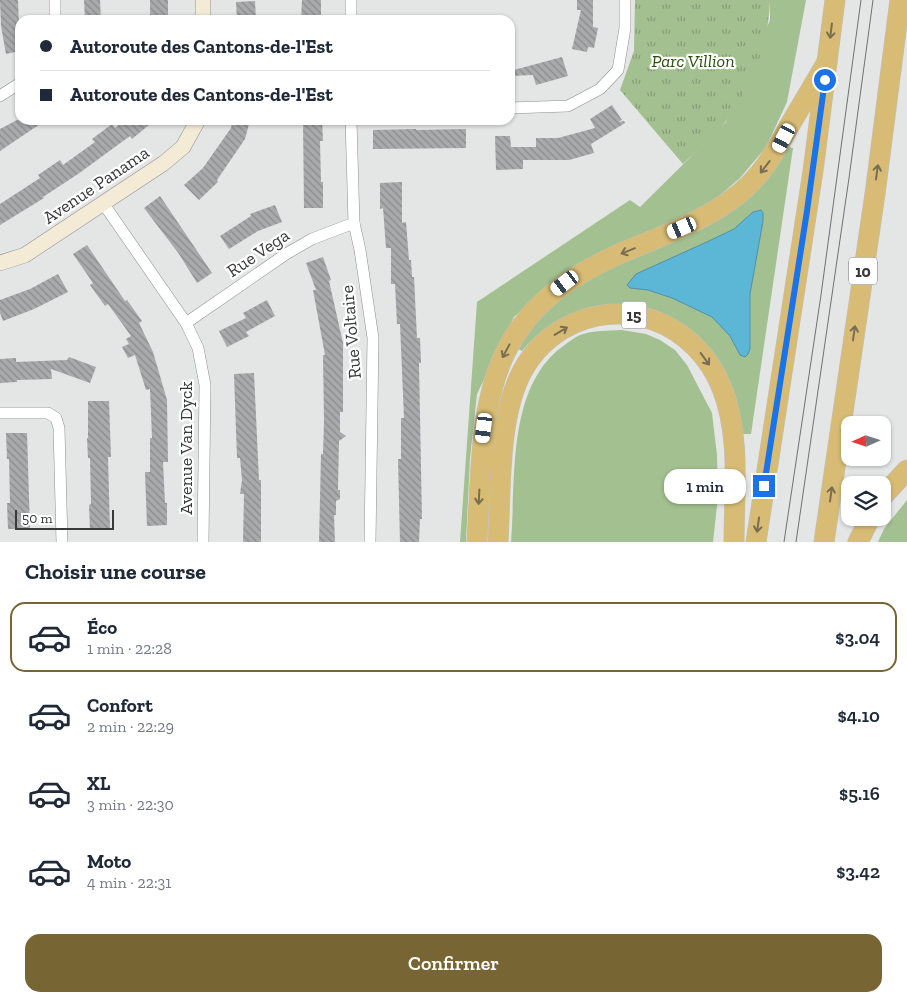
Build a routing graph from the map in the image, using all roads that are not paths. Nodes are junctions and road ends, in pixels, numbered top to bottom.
1 (55, 0) edge
2 (203, 0) edge
3 (351, 0) edge
4 (625, 0) edge
5 (835, 0) edge
6 (900, 0) edge
7 (55, 15) edge
8 (204, 15) edge
9 (351, 15) edge
10 (827, 62) junction
11 (15, 86) edge
12 (0, 96) edge
13 (515, 108) edge
14 (195, 125) edge
15 (351, 125) edge
16 (103, 204) junction
17 (354, 223) junction
18 (0, 263) edge
19 (186, 323) junction
20 (0, 413) edge
21 (907, 470) edge
22 (891, 487) edge
23 (866, 526) edge
24 (62, 542) edge
25 (203, 542) edge
26 (370, 542) edge
27 (477, 542) edge
28 (498, 542) edge
29 (734, 542) edge
30 (756, 542) edge
31 (824, 542) edge
32 (858, 542) edge

1 - 7 street
2 - 8 street
3 - 9 street
4 - 13 street
5 -> 10 highway
31 -> 6 highway, 10
10 -> 27 highway
10 -> 30 highway
11 - 12 street
14 - 16 street, Avenue Panama
15 - 17 street, Rue Voltaire
16 - 18 street, Avenue Panama
16 - 19 street, Avenue Van Dyck
17 - 19 street, Rue Vega
17 - 26 street, Rue Voltaire
19 - 25 street, Avenue Van Dyck
20 - 24 street
21 - 22 highway
23 - 32 highway
28 -> 29 highway, 15

